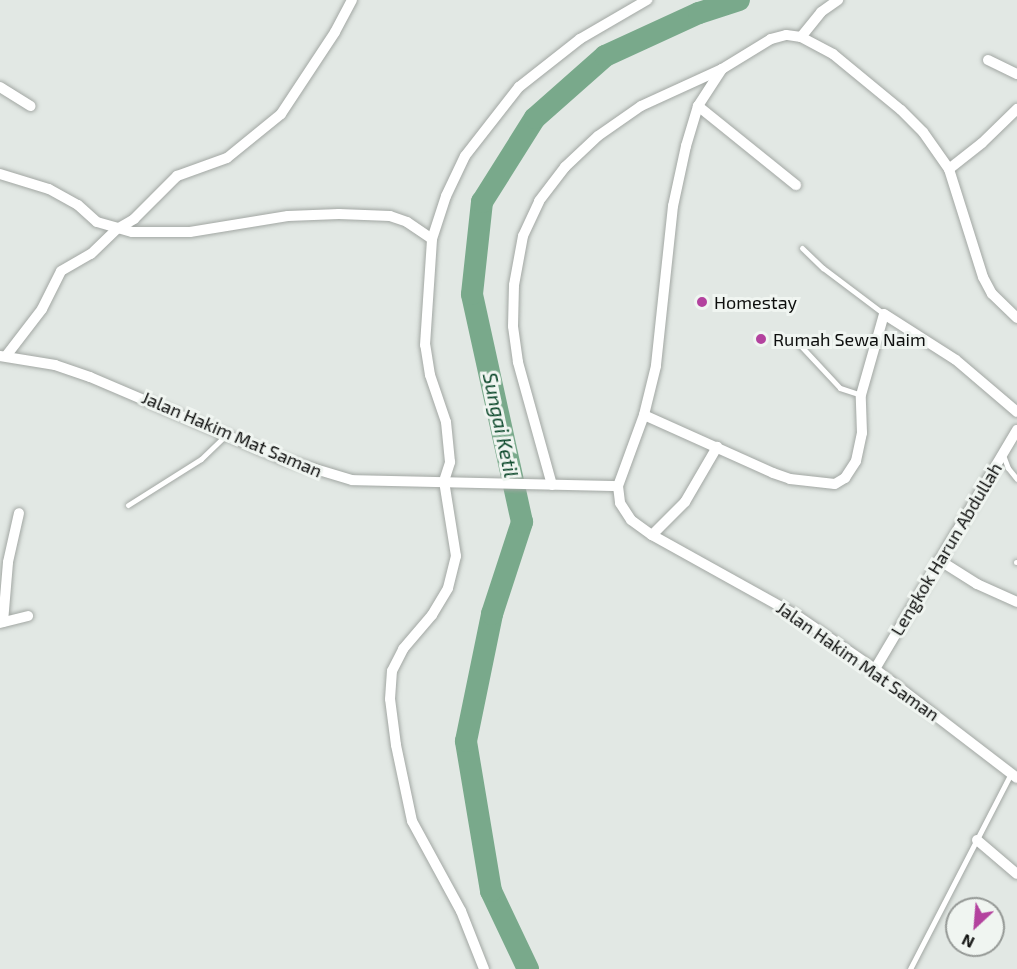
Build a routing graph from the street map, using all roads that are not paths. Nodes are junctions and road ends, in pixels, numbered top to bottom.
1 (352, 0) edge
2 (647, 0) edge
3 (838, 0) edge
4 (801, 37) junction
5 (988, 60) dead end
6 (722, 69) junction
7 (1017, 74) edge
8 (0, 87) edge
9 (31, 106) dead end
10 (698, 106) junction
11 (1017, 109) edge
12 (949, 169) junction
13 (0, 174) edge
14 (796, 185) dead end
15 (117, 229) junction
16 (432, 239) junction
17 (802, 248) dead end
18 (884, 314) junction
19 (1017, 318) edge
20 (799, 344) dead end
21 (3, 356) edge
22 (861, 395) junction
23 (1017, 412) edge
24 (644, 415) junction
25 (1017, 430) edge
26 (226, 435) junction
27 (717, 447) junction
28 (1003, 453) junction
29 (1017, 479) edge
30 (444, 481) junction
31 (552, 485) junction
32 (618, 486) junction
33 (129, 505) dead end
34 (19, 513) dead end
35 (652, 535) junction
36 (939, 560) junction
37 (1017, 602) edge
38 (28, 616) dead end
39 (2, 622) edge
40 (875, 669) junction
41 (1015, 772) edge
42 (977, 840) junction
43 (1017, 874) edge
44 (484, 969) edge
45 (910, 969) edge

1 - 15 street
2 - 16 street
3 - 4 street
4 - 6 street
4 - 12 street
5 - 7 street
6 - 10 street
6 - 31 street
8 - 9 street
10 - 14 street
10 - 24 street
11 - 12 street
12 - 19 street
13 - 15 street
15 - 16 street
15 - 21 street
16 - 30 street
17 - 18 lane
18 - 22 street
18 - 23 street
20 - 22 lane
21 - 26 street, Jalan Hakim Mat Saman
22 - 27 street
24 - 27 street
24 - 32 street
25 - 28 street, Lengkok Harun Abdullah
26 - 30 street, Jalan Hakim Mat Saman
26 - 33 lane
27 - 35 street
28 - 29 lane
28 - 36 street, Lengkok Harun Abdullah
30 - 31 street, Jalan Hakim Mat Saman
30 - 44 street
31 - 32 street, Jalan Hakim Mat Saman
32 - 35 street, Jalan Hakim Mat Saman
34 - 39 street
35 - 40 street, Jalan Hakim Mat Saman
36 - 37 street
36 - 40 street, Lengkok Harun Abdullah
38 - 39 street
40 - 41 street, Jalan Hakim Mat Saman
41 - 42 lane
42 - 43 street
42 - 45 lane

